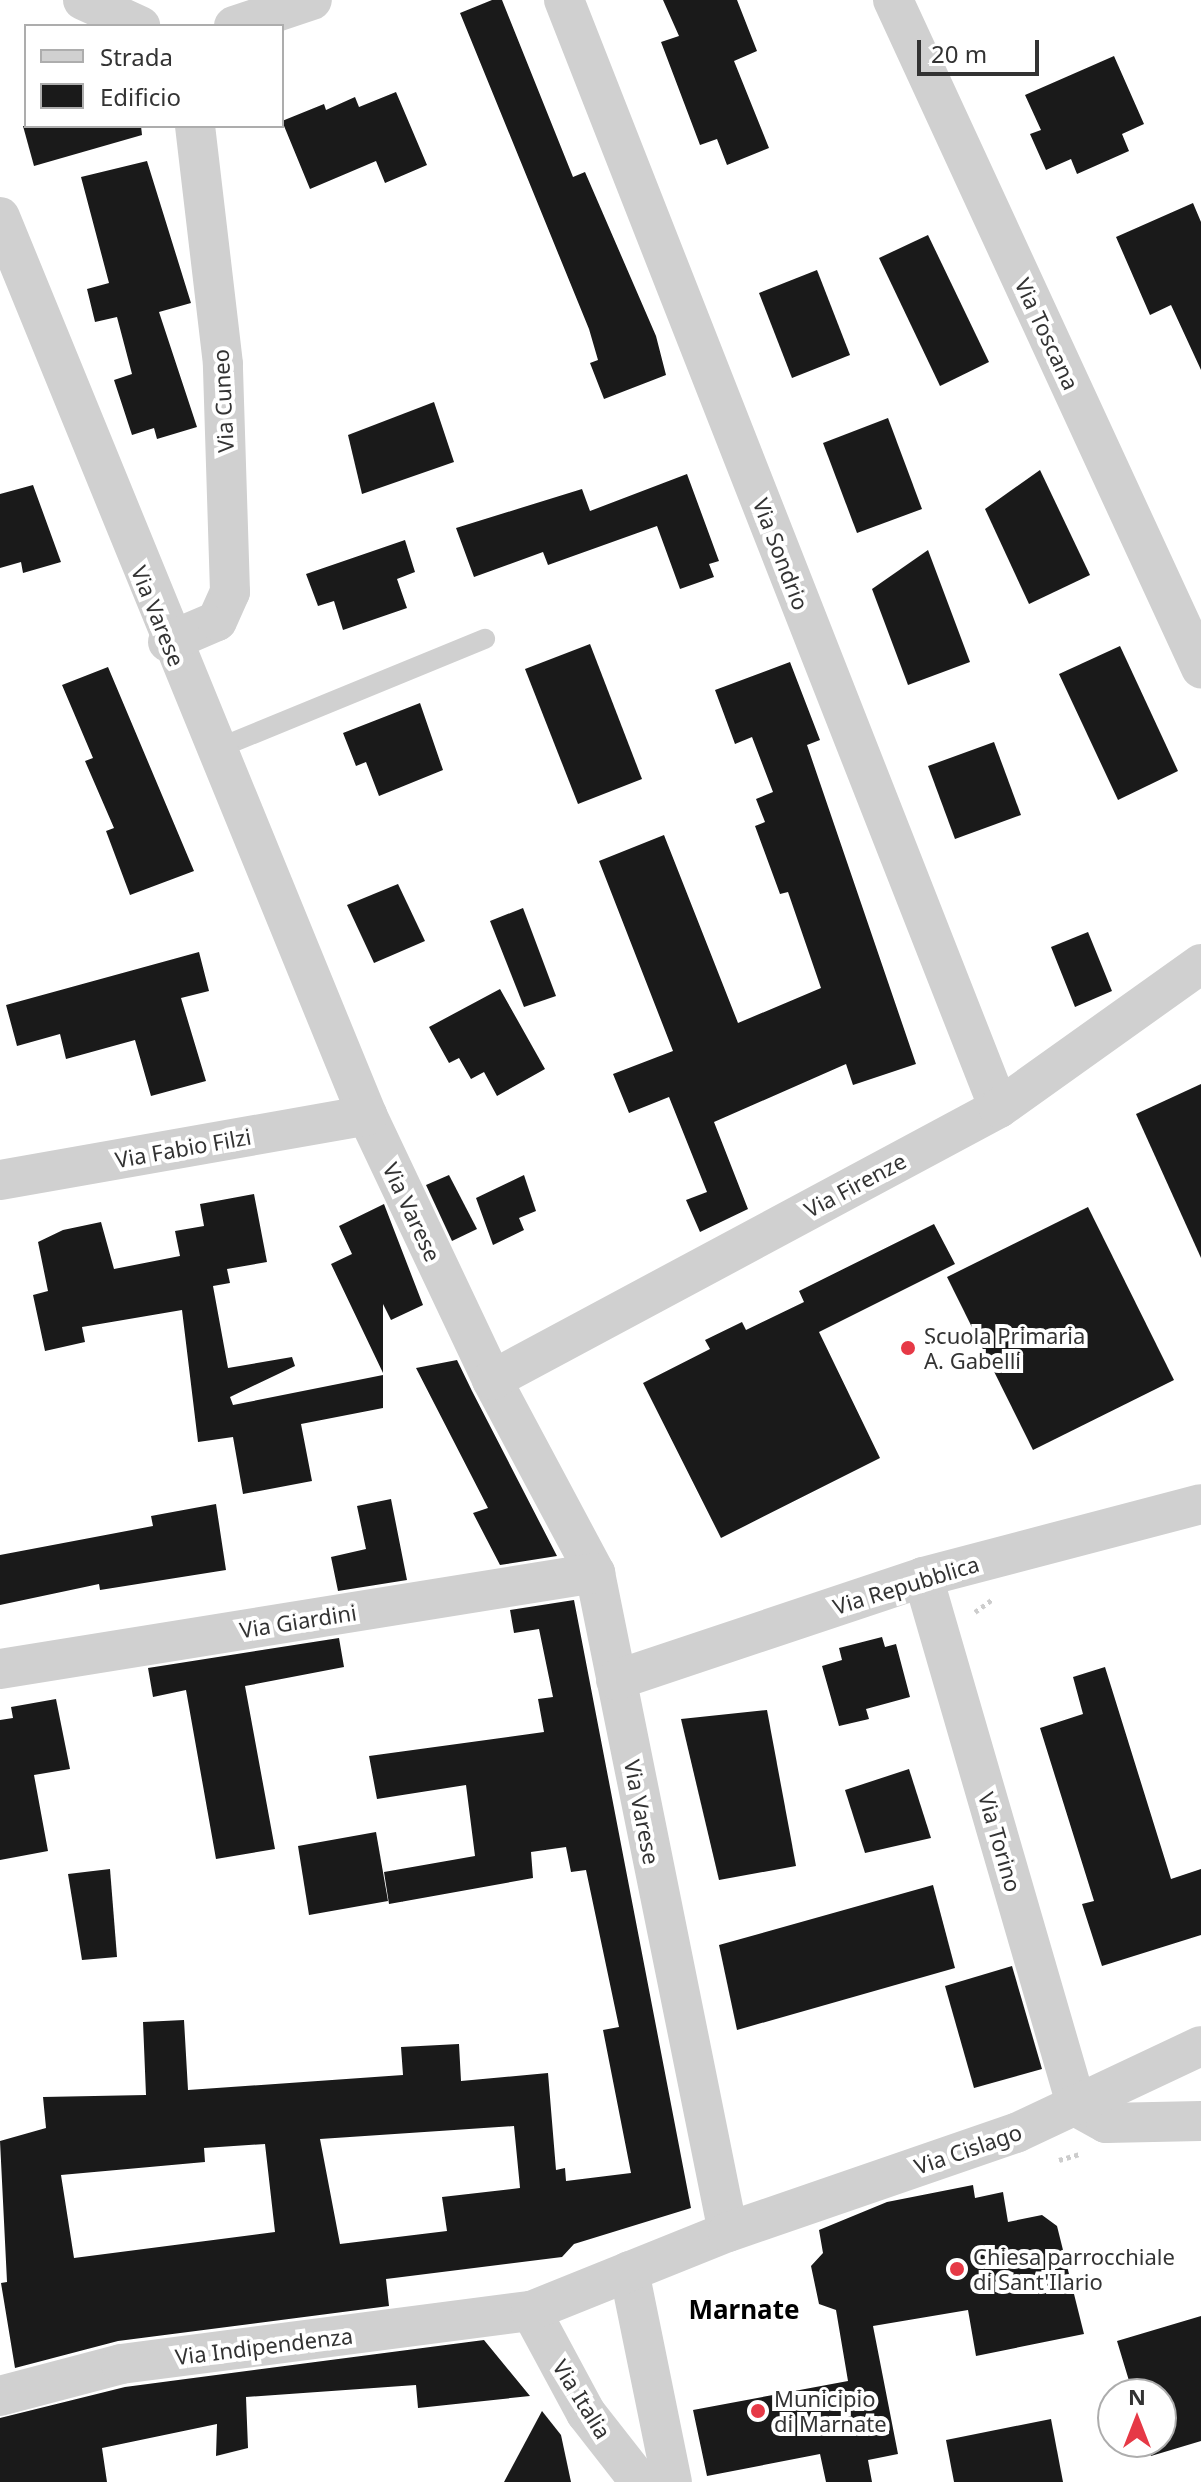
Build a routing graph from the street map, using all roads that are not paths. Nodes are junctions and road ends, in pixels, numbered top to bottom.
1 (83, 0) edge
2 (312, 0) edge
3 (564, 0) edge
4 (893, 0) edge
5 (136, 24) edge
6 (240, 24) edge
7 (195, 128) edge
8 (0, 217) edge
9 (485, 639) dead end
10 (168, 642) junction
11 (1201, 668) edge
12 (214, 750) junction
13 (1201, 964) edge
14 (999, 1108) junction
15 (367, 1115) junction
16 (0, 1180) edge
17 (492, 1380) junction
18 (1201, 1504) edge
19 (595, 1573) junction
20 (923, 1577) junction
21 (0, 1669) edge
22 (616, 1680) junction
23 (1200, 2052) edge
24 (1077, 2107) junction
25 (1201, 2121) edge
26 (728, 2232) junction
27 (629, 2271) junction
28 (531, 2311) junction
29 (0, 2396) edge
30 (658, 2409) junction
31 (596, 2426) junction
32 (640, 2482) edge
33 (672, 2482) edge

1 - 5 street
2 - 6 street
3 - 14 street, Via Sondrio
4 - 11 street, Via Toscana
7 - 10 street, Via Cuneo
8 - 10 street, Via Varese
9 - 12 lane
10 - 12 street, Via Varese
12 - 15 street, Via Varese
13 - 14 street, Via Firenze
14 - 17 street, Via Firenze
15 - 16 street, Via Fabio Filzi
15 - 17 street, Via Varese
17 - 19 street, Via Varese
18 - 20 street, Via Repubblica
19 - 21 street, Via Giardini
19 - 22 street, Via Varese
20 - 22 street, Via Repubblica
20 - 24 street, Via Torino
22 - 26 street, Via Varese
23 - 24 street, Via Cislago
24 - 25 street
24 - 26 street, Via Cislago
26 - 27 street, Via Cislago
27 - 28 street, Via Indipendenza
27 - 30 street
28 - 29 street, Via Indipendenza
28 - 31 street, Via Italia
30 - 31 street
30 - 33 street
31 - 32 street, Via Italia

